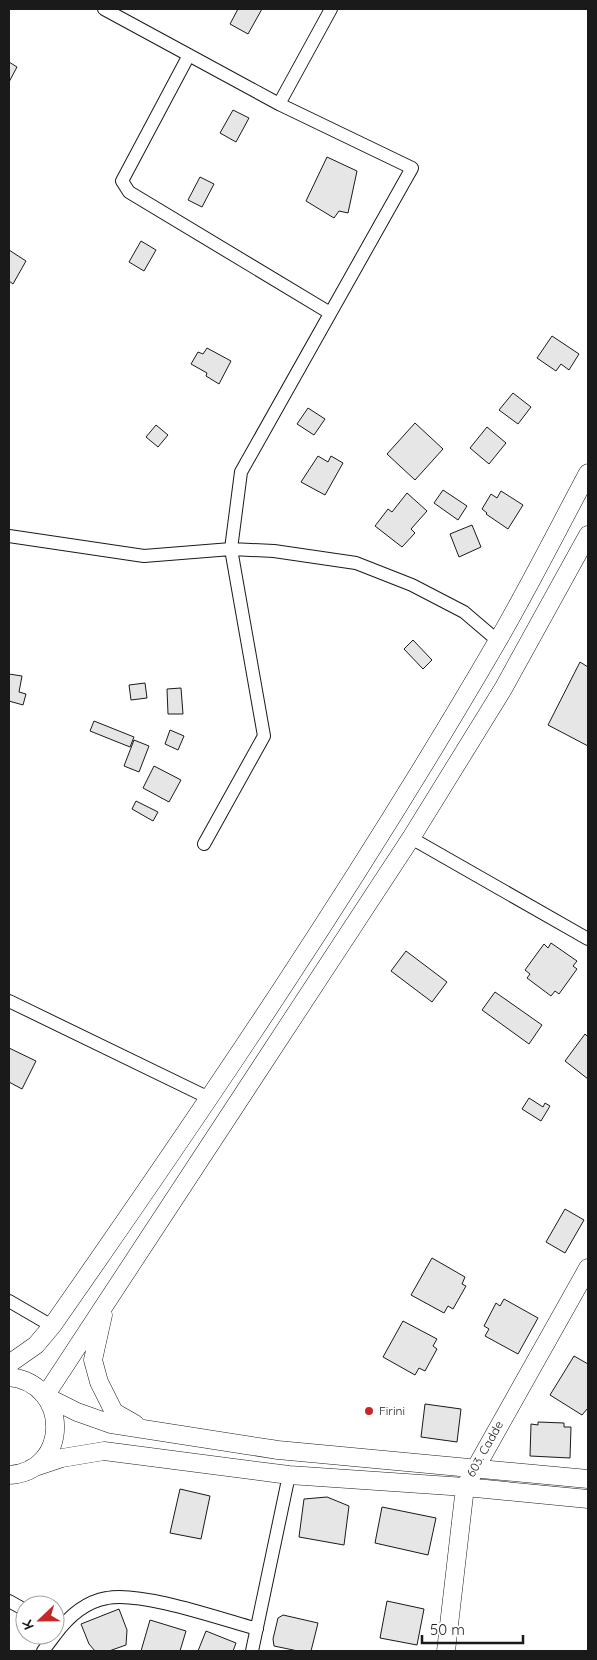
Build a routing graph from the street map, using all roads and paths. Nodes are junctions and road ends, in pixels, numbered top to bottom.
1 (104, 9) edge
2 (331, 9) edge
3 (189, 55) junction
4 (279, 104) junction
5 (330, 312) junction
6 (588, 473) edge
7 (588, 535) edge
8 (9, 536) edge
9 (231, 549) junction
10 (498, 641) junction
11 (411, 838) junction
12 (204, 844) dead end
13 (588, 939) edge
14 (9, 1001) edge
15 (209, 1098) junction
16 (588, 1268) edge
17 (9, 1301) edge
18 (106, 1302) junction
19 (52, 1326) junction
20 (9, 1364) edge
21 (9, 1377) edge
22 (46, 1396) junction
23 (147, 1429) junction
24 (473, 1470) junction
25 (17, 1475) edge
26 (289, 1475) junction
27 (588, 1479) edge
28 (465, 1487) junction
29 (588, 1499) edge
30 (65, 1623) edge
31 (257, 1629) junction
32 (252, 1651) edge
33 (446, 1651) edge

1 - 3 street
2 - 4 street
3 - 4 street
3 - 5 street
4 - 5 street
5 - 9 street
6 - 10 main road
7 - 11 main road
8 - 9 street
9 - 10 street
9 - 12 street
10 - 15 main road
11 - 13 street
11 - 18 main road
14 - 15 street
15 - 19 main road
16 - 24 main road, 603. Cadde
17 - 19 street
18 - 22 main road
18 - 23 main road
19 - 20 main road
21 - 22 main road
22 - 23 main road
22 - 25 main road
23 - 24 main road
24 - 27 main road
24 - 28 main road, 603. Cadde
25 - 26 main road
26 - 28 main road
26 - 31 street
28 - 29 main road
28 - 33 main road, 603. Cadde
30 - 31 street
31 - 32 street

